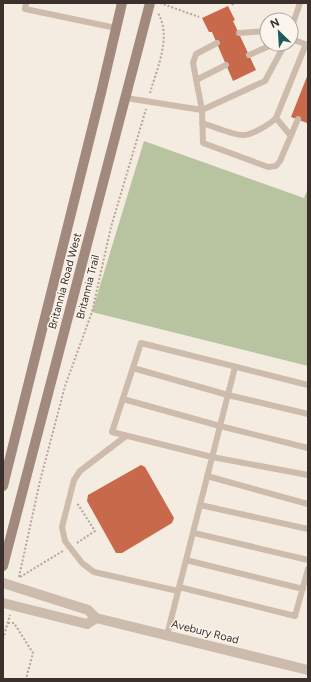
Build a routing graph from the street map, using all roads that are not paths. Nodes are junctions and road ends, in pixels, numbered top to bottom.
1 (26, 3) edge
2 (122, 3) edge
3 (153, 6) edge
4 (116, 28) junction
5 (259, 32) edge
6 (239, 33) dead end
7 (216, 43) dead end
8 (307, 45) edge
9 (259, 51) edge
10 (281, 52) edge
11 (249, 55) dead end
12 (226, 65) dead end
13 (196, 80) junction
14 (126, 98) junction
15 (202, 110) junction
16 (276, 118) junction
17 (298, 119) dead end
18 (202, 123) junction
19 (291, 136) junction
20 (235, 367) junction
21 (133, 368) junction
22 (308, 385) edge
23 (228, 395) junction
24 (123, 399) junction
25 (308, 414) edge
26 (220, 426) junction
27 (126, 436) junction
28 (308, 448) edge
29 (212, 457) junction
30 (308, 475) edge
31 (207, 476) junction
32 (3, 486) edge
33 (200, 504) junction
34 (308, 504) edge
35 (308, 530) edge
36 (194, 534) junction
37 (186, 560) junction
38 (308, 560) edge
39 (3, 566) edge
40 (308, 569) edge
41 (3, 583) edge
42 (179, 589) junction
43 (303, 589) junction
44 (3, 603) edge
45 (96, 618) junction
46 (167, 635) junction
47 (308, 670) edge

1 - 4 lane
2 - 4 main road, Britannia Road West
3 - 14 main road, Britannia Road West
4 - 32 main road, Britannia Road West
5 - 6 lane
7 - 13 lane
8 - 16 lane
9 - 11 lane
10 - 15 lane
12 - 13 lane
13 - 15 lane
14 - 15 lane
14 - 39 main road, Britannia Road West
15 - 18 lane
16 - 18 lane
16 - 19 lane
17 - 19 lane
18 - 19 lane
20 - 21 lane
20 - 22 lane
20 - 23 lane
21 - 23 lane
21 - 24 lane
23 - 25 lane
23 - 26 lane
24 - 26 lane
24 - 27 lane
26 - 28 lane
26 - 29 lane
27 - 29 lane
27 - 42 lane
29 - 30 lane
29 - 31 lane
31 - 33 lane
31 - 34 lane
33 - 35 lane
33 - 36 lane
36 - 37 lane
36 - 38 lane
37 - 42 lane
37 - 43 lane
40 - 43 lane
41 - 45 street, Avebury Road
42 - 43 lane
42 - 46 lane
44 - 45 street, Avebury Road
45 - 46 street, Avebury Road
46 - 47 street, Avebury Road

